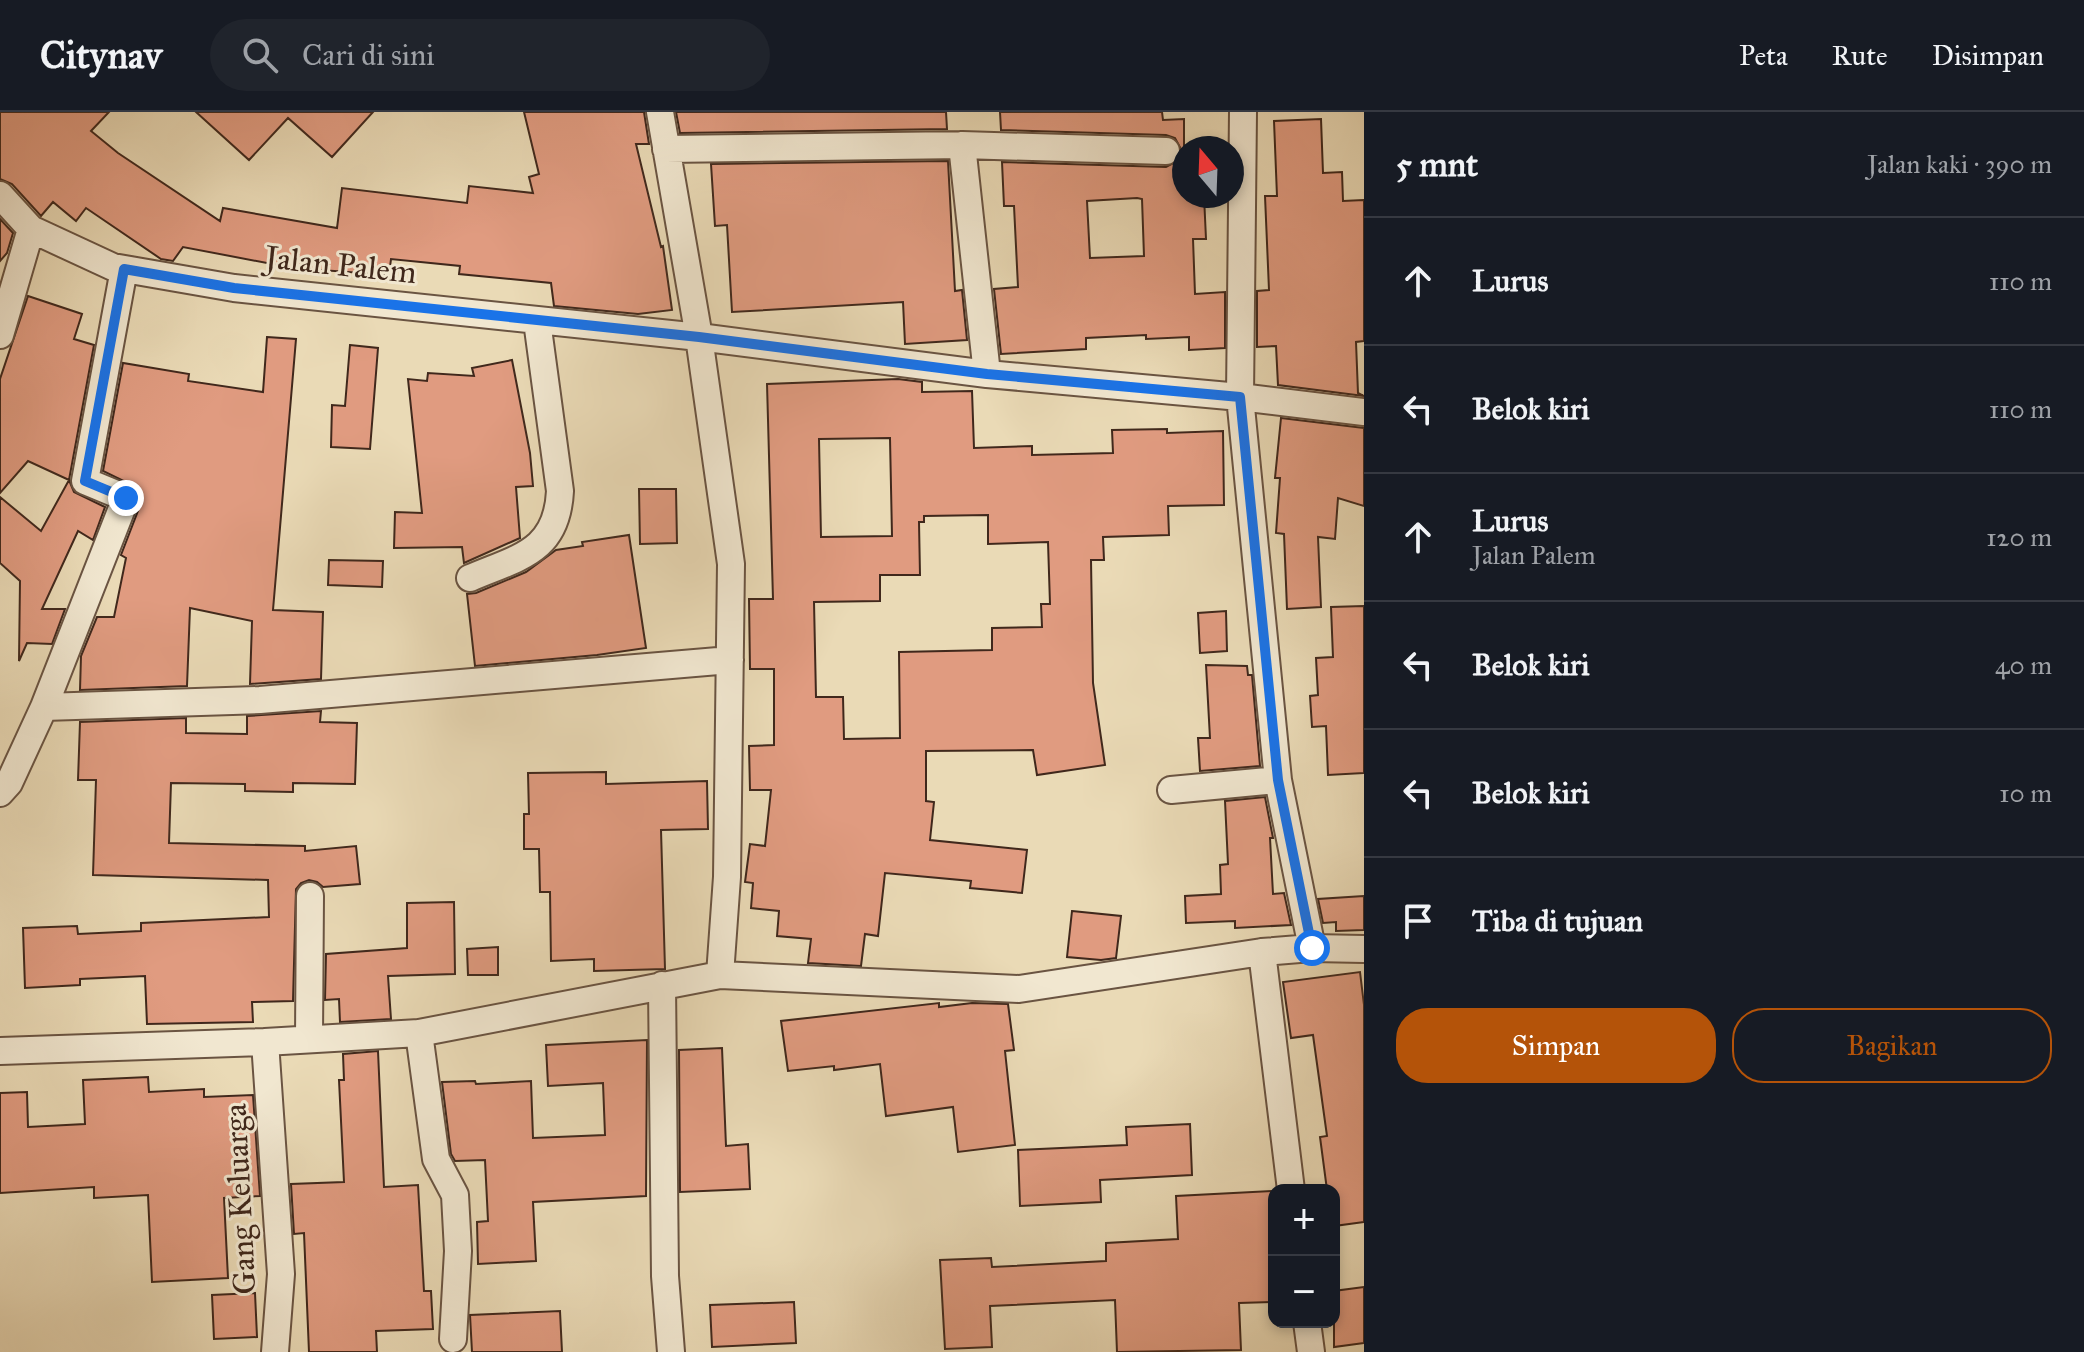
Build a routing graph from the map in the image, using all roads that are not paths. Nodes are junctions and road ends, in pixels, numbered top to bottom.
1 (660, 112) edge
2 (1243, 112) edge
3 (962, 145) junction
4 (666, 149) junction
5 (1166, 151) dead end
6 (0, 195) edge
7 (31, 229) junction
8 (124, 269) junction
9 (537, 321) junction
10 (0, 335) edge
11 (699, 337) junction
12 (987, 374) junction
13 (1240, 397) junction
14 (1364, 412) edge
15 (470, 578) dead end
16 (730, 660) junction
17 (44, 707) junction
18 (1278, 780) junction
19 (1171, 790) dead end
20 (0, 793) edge
21 (310, 896) dead end
22 (1312, 948) junction
23 (1364, 949) edge
24 (1262, 952) junction
25 (720, 975) junction
26 (662, 985) junction
27 (419, 1033) junction
28 (309, 1038) junction
29 (265, 1042) junction
30 (0, 1051) edge
31 (1290, 1184) edge
32 (1308, 1328) edge
33 (453, 1339) dead end
34 (275, 1352) edge
35 (671, 1352) edge
36 (1311, 1352) edge

1 - 4 street
2 - 13 street
3 - 4 street
3 - 5 street
3 - 12 street
4 - 11 street
6 - 7 street, Jalan Palem
7 - 8 street, Jalan Palem
7 - 10 street
8 - 9 street, Jalan Palem
8 - 17 street
9 - 11 street, Jalan Palem
9 - 15 street
11 - 12 street, Jalan Palem
11 - 16 street
12 - 13 street, Jalan Palem
13 - 14 street, Jalan Palem
13 - 18 street
16 - 17 street
16 - 25 street
17 - 20 street
18 - 19 street
18 - 22 street
21 - 28 street
22 - 23 street
22 - 24 street
24 - 25 street
24 - 31 street
25 - 26 street
26 - 27 street
26 - 35 street
27 - 28 street
27 - 33 street
28 - 29 street
29 - 30 street
29 - 34 street, Gang Keluarga
32 - 36 street

